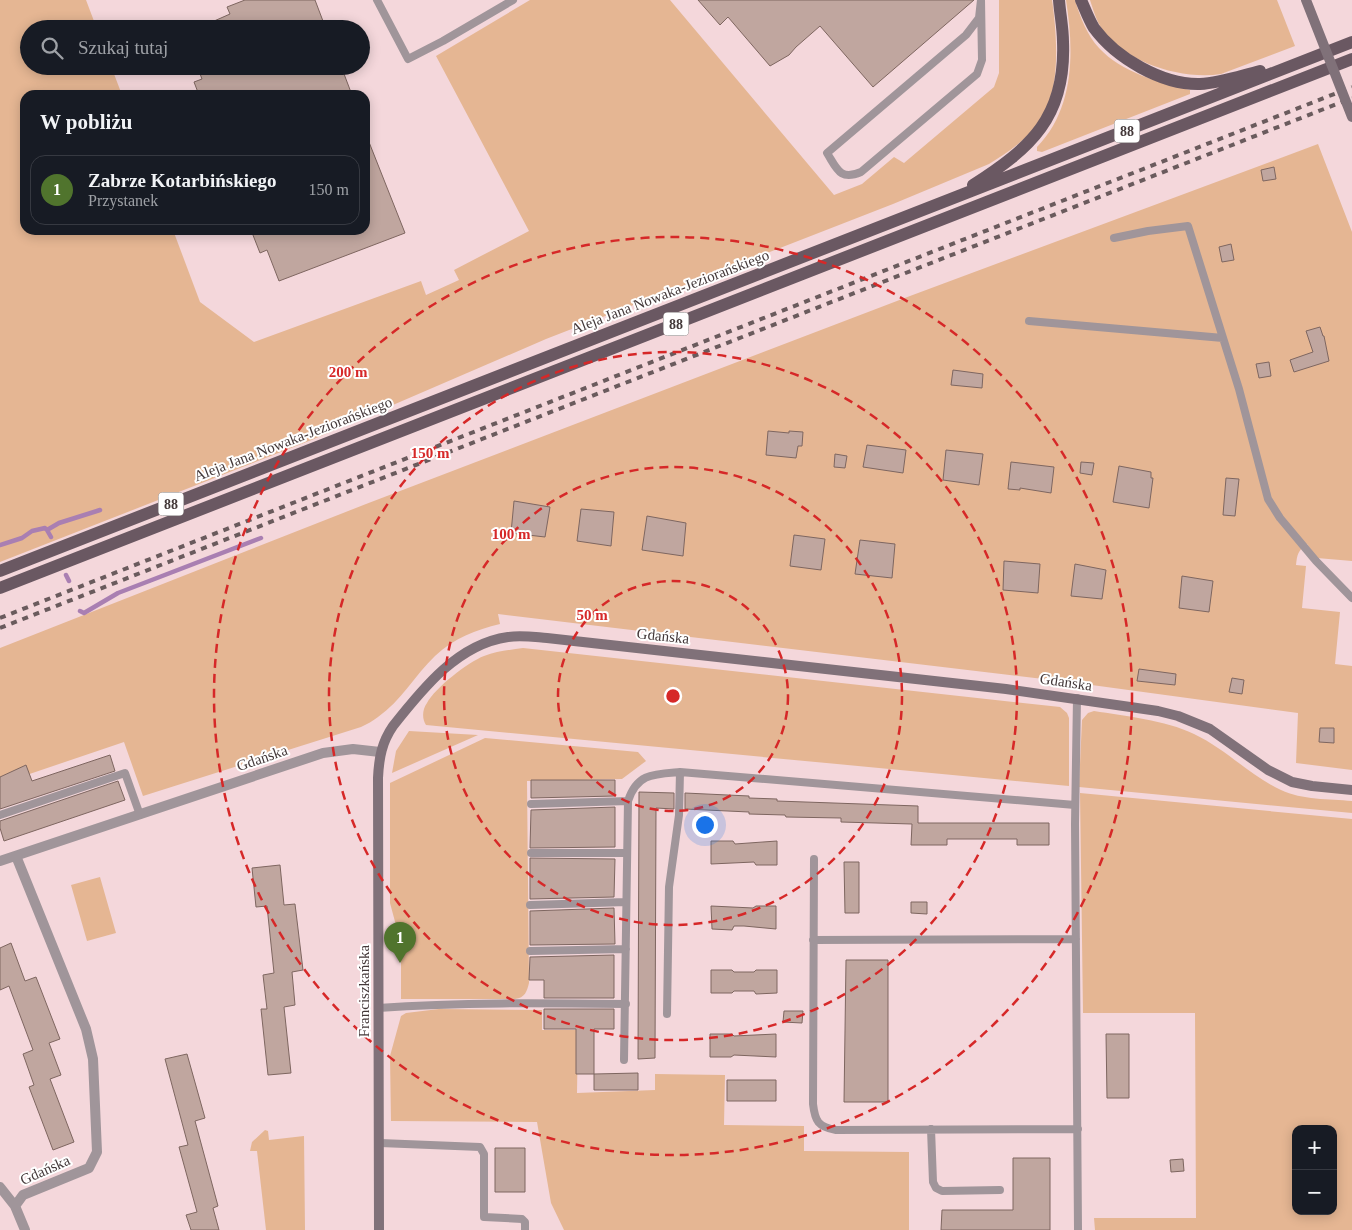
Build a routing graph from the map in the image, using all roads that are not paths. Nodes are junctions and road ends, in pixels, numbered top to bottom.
1 (377, 0) edge
2 (513, 0) edge
3 (981, 0) edge
4 (1059, 0) edge
5 (1081, 0) edge
6 (1306, 0) edge
7 (1352, 42) edge
8 (1352, 59) edge
9 (1306, 60) junction
10 (1352, 117) edge
11 (947, 201) junction
12 (1114, 238) dead end
13 (1029, 321) dead end
14 (1223, 338) junction
15 (0, 571) edge
16 (0, 588) edge
17 (1352, 598) edge
18 (1077, 698) junction
19 (380, 752) junction
20 (680, 772) junction
21 (1352, 790) edge
22 (628, 801) junction
23 (531, 804) dead end
24 (1075, 805) junction
25 (0, 815) edge
26 (140, 815) junction
27 (531, 853) dead end
28 (627, 853) junction
29 (16, 856) junction
30 (814, 859) dead end
31 (0, 861) edge
32 (626, 902) junction
33 (530, 905) dead end
34 (1076, 939) junction
35 (813, 940) junction
36 (626, 949) junction
37 (530, 951) dead end
38 (626, 1004) junction
39 (378, 1008) junction
40 (667, 1014) dead end
41 (624, 1060) dead end
42 (1078, 1128) junction
43 (931, 1129) junction
44 (380, 1143) junction
45 (0, 1187) edge
46 (1000, 1190) dead end
47 (14, 1206) junction
48 (25, 1230) edge
49 (380, 1230) edge
50 (525, 1230) edge
51 (1078, 1230) edge

1 - 2 lane
3 - 3 lane
4 - 11 main road
5 - 9 main road
6 - 10 street, bridge
7 - 9 main road, Aleja Jana Nowaka-Jeziorańskiego / 88
8 - 16 main road, 88
9 - 11 main road, Aleja Jana Nowaka-Jeziorańskiego / 88
11 - 15 main road, Aleja Jana Nowaka-Jeziorańskiego / 88
12 - 14 lane
13 - 14 lane
14 - 17 lane
18 - 19 street, Gdańska
18 - 21 street, Gdańska
18 - 24 lane
19 - 26 street, Gdańska
19 - 39 street, Franciszkańska
20 - 22 lane
20 - 24 lane
20 - 40 lane
22 - 23 lane
22 - 28 lane
24 - 34 lane
25 - 26 lane
26 - 29 street, Gdańska
27 - 28 lane
28 - 32 lane
29 - 31 street, Gdańska
29 - 47 street, Gdańska
30 - 35 lane
32 - 33 lane
32 - 36 lane
34 - 35 lane
34 - 42 lane
35 - 43 lane
36 - 37 lane
36 - 38 lane
38 - 39 lane
38 - 41 lane
39 - 44 street, Franciszkańska
42 - 43 lane
42 - 51 lane
43 - 46 lane
44 - 49 street, Franciszkańska
44 - 50 lane
45 - 47 street, Gdańska
47 - 48 street

